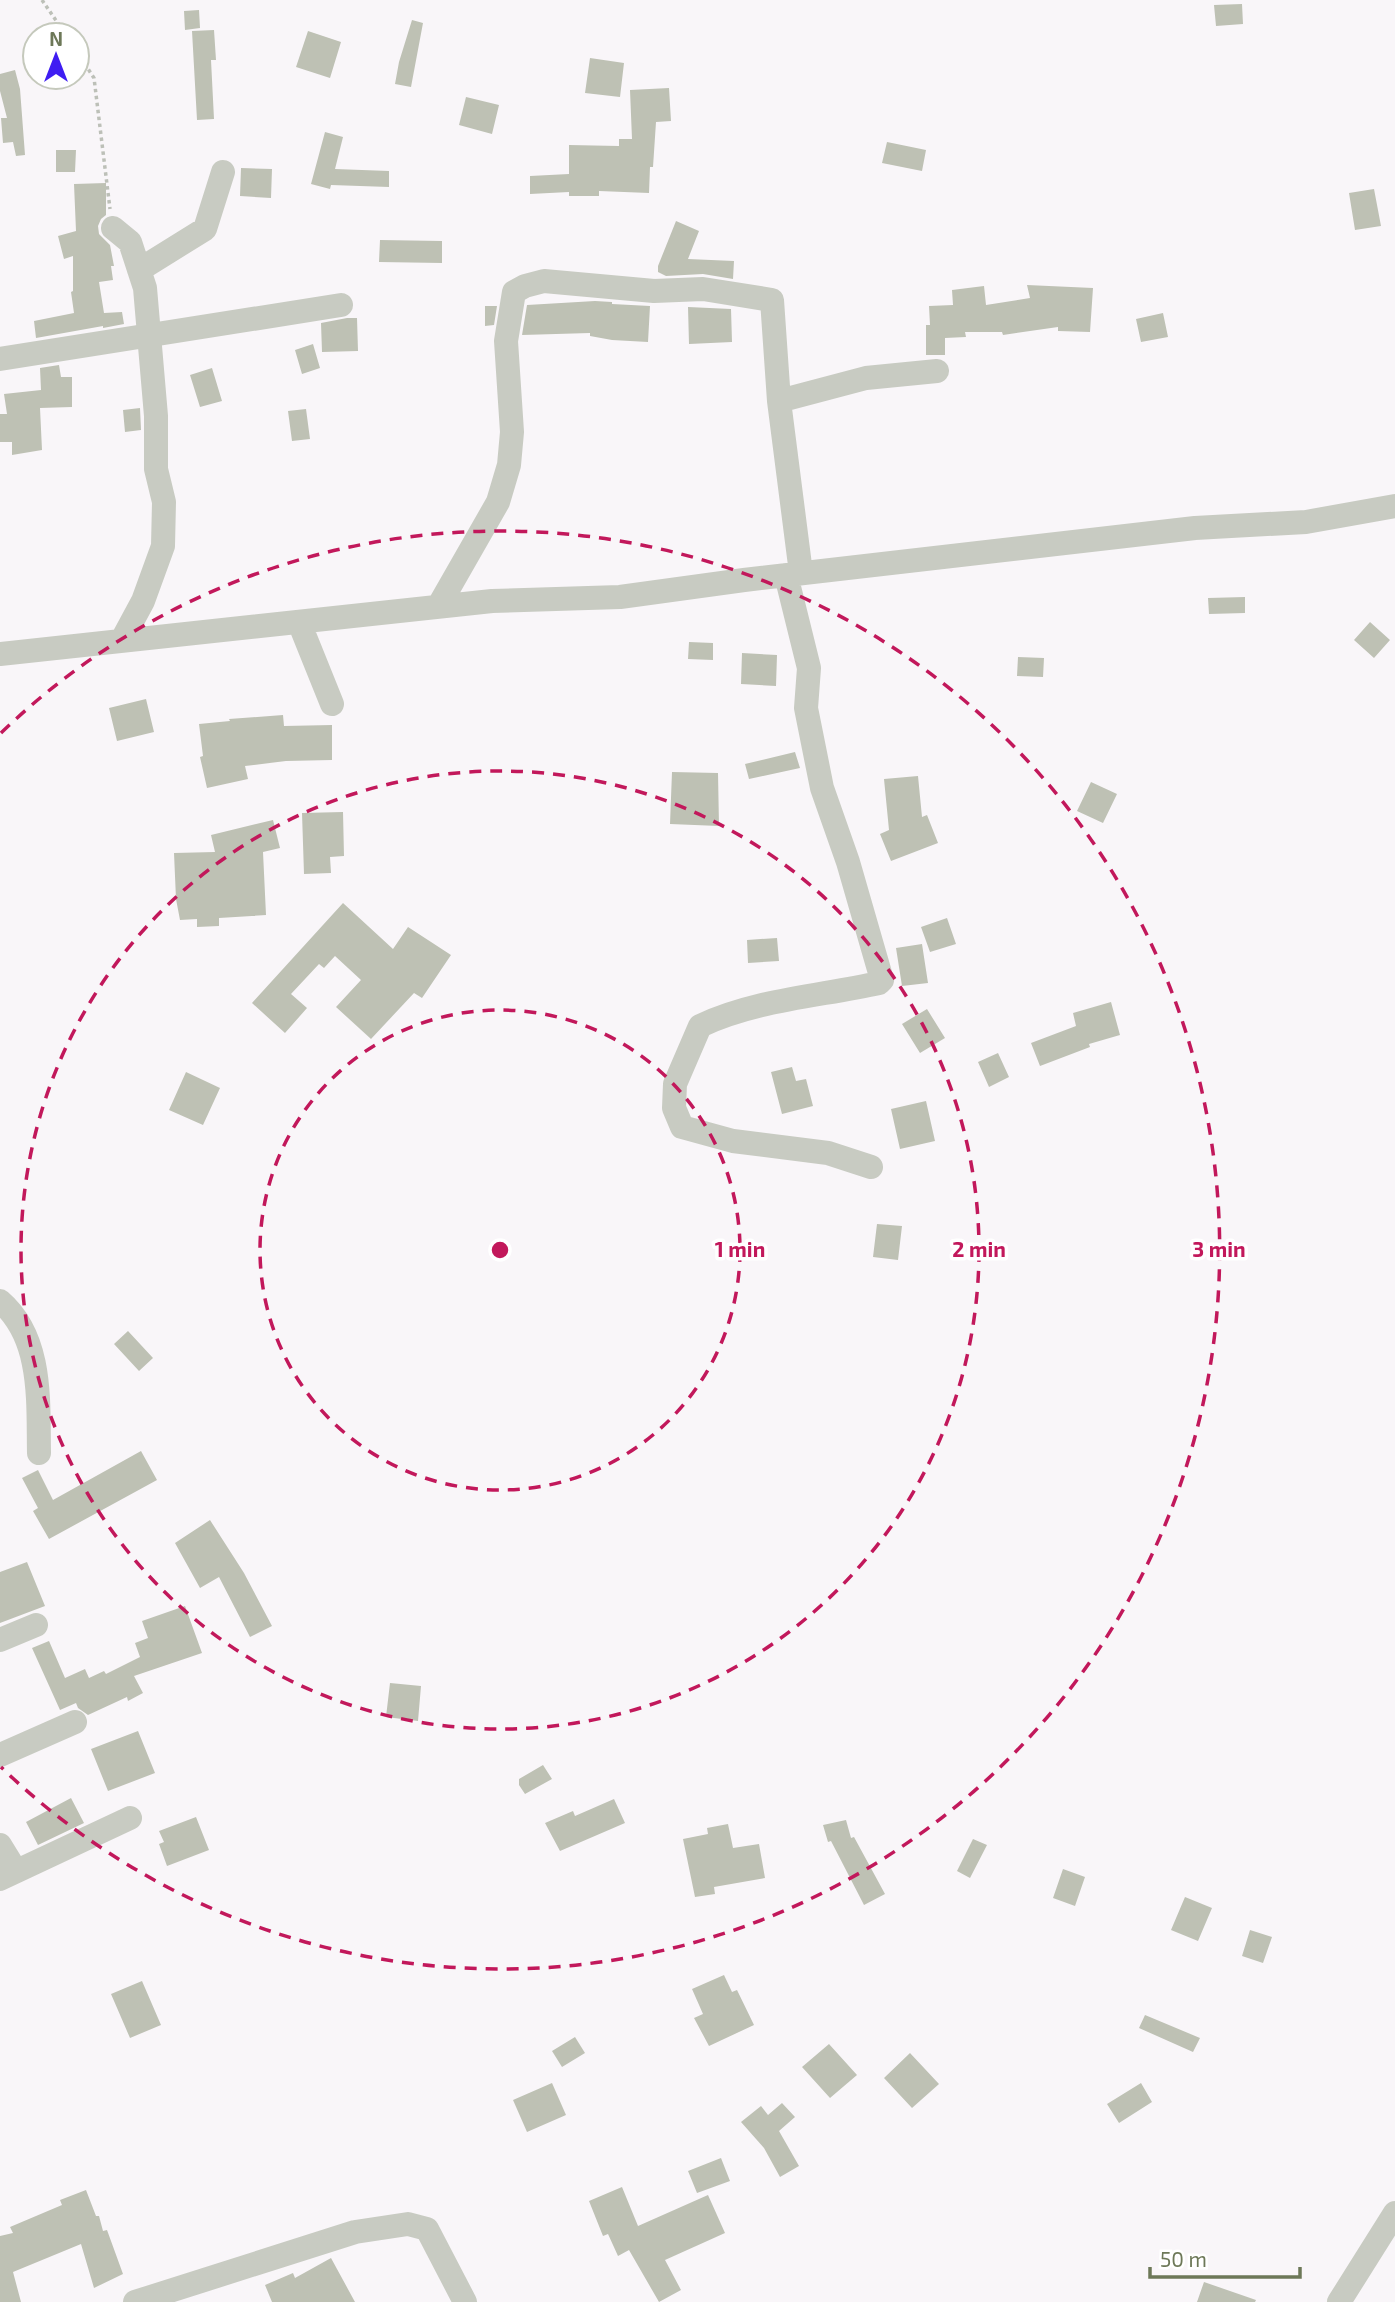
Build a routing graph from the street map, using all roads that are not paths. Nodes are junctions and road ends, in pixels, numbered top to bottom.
1 (223, 172) dead end
2 (113, 228) road end
3 (139, 270) junction
4 (341, 305) dead end
5 (150, 335) junction
6 (0, 359) edge
7 (937, 371) dead end
8 (779, 401) junction
9 (1395, 506) edge
10 (793, 574) junction
11 (438, 607) junction
12 (299, 622) junction
13 (122, 640) junction
14 (0, 654) edge
15 (332, 704) dead end
16 (870, 1167) dead end
17 (0, 1301) edge
18 (39, 1453) dead end
19 (36, 1625) dead end
20 (0, 1640) edge
21 (75, 1721) dead end
22 (0, 1755) edge
23 (130, 1818) dead end
24 (0, 1845) edge
25 (8, 1875) edge
26 (1395, 2213) edge
27 (135, 2302) edge
28 (465, 2302) edge
29 (1339, 2302) edge

1 - 3 street
2 - 3 street
3 - 5 street
4 - 5 street
5 - 6 street
5 - 13 street
7 - 8 street
8 - 10 street
8 - 11 street
9 - 10 street
10 - 11 street
10 - 16 street
11 - 12 street
12 - 13 street
12 - 15 street
13 - 14 street
17 - 18 street
19 - 20 street
21 - 22 street
23 - 25 street
24 - 25 street
26 - 29 street
27 - 28 street

